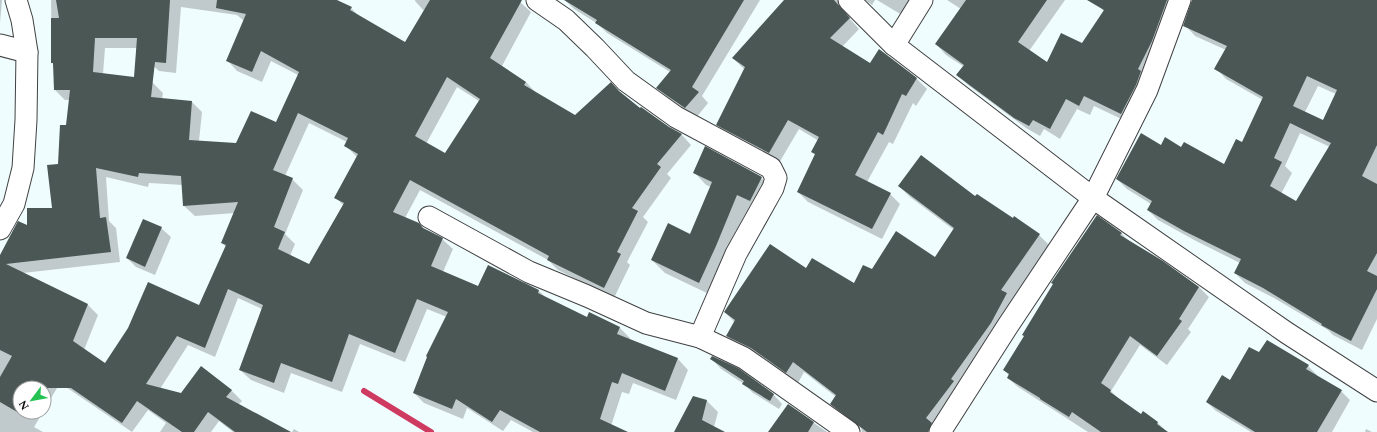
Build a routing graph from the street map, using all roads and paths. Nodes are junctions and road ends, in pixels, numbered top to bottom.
1 (16, 0) edge
2 (537, 0) edge
3 (849, 0) edge
4 (922, 0) edge
5 (1180, 0) edge
6 (0, 44) edge
7 (894, 45) junction
8 (27, 52) junction
9 (1092, 198) junction
10 (430, 217) dead end
11 (0, 229) edge
12 (700, 337) junction
13 (1377, 391) edge
14 (849, 432) edge
15 (940, 432) edge

1 - 8 street
2 - 12 street
3 - 7 street
4 - 7 street
5 - 9 street
6 - 8 street
7 - 9 street
8 - 11 street
9 - 13 street
9 - 15 street
10 - 12 street
12 - 14 street

